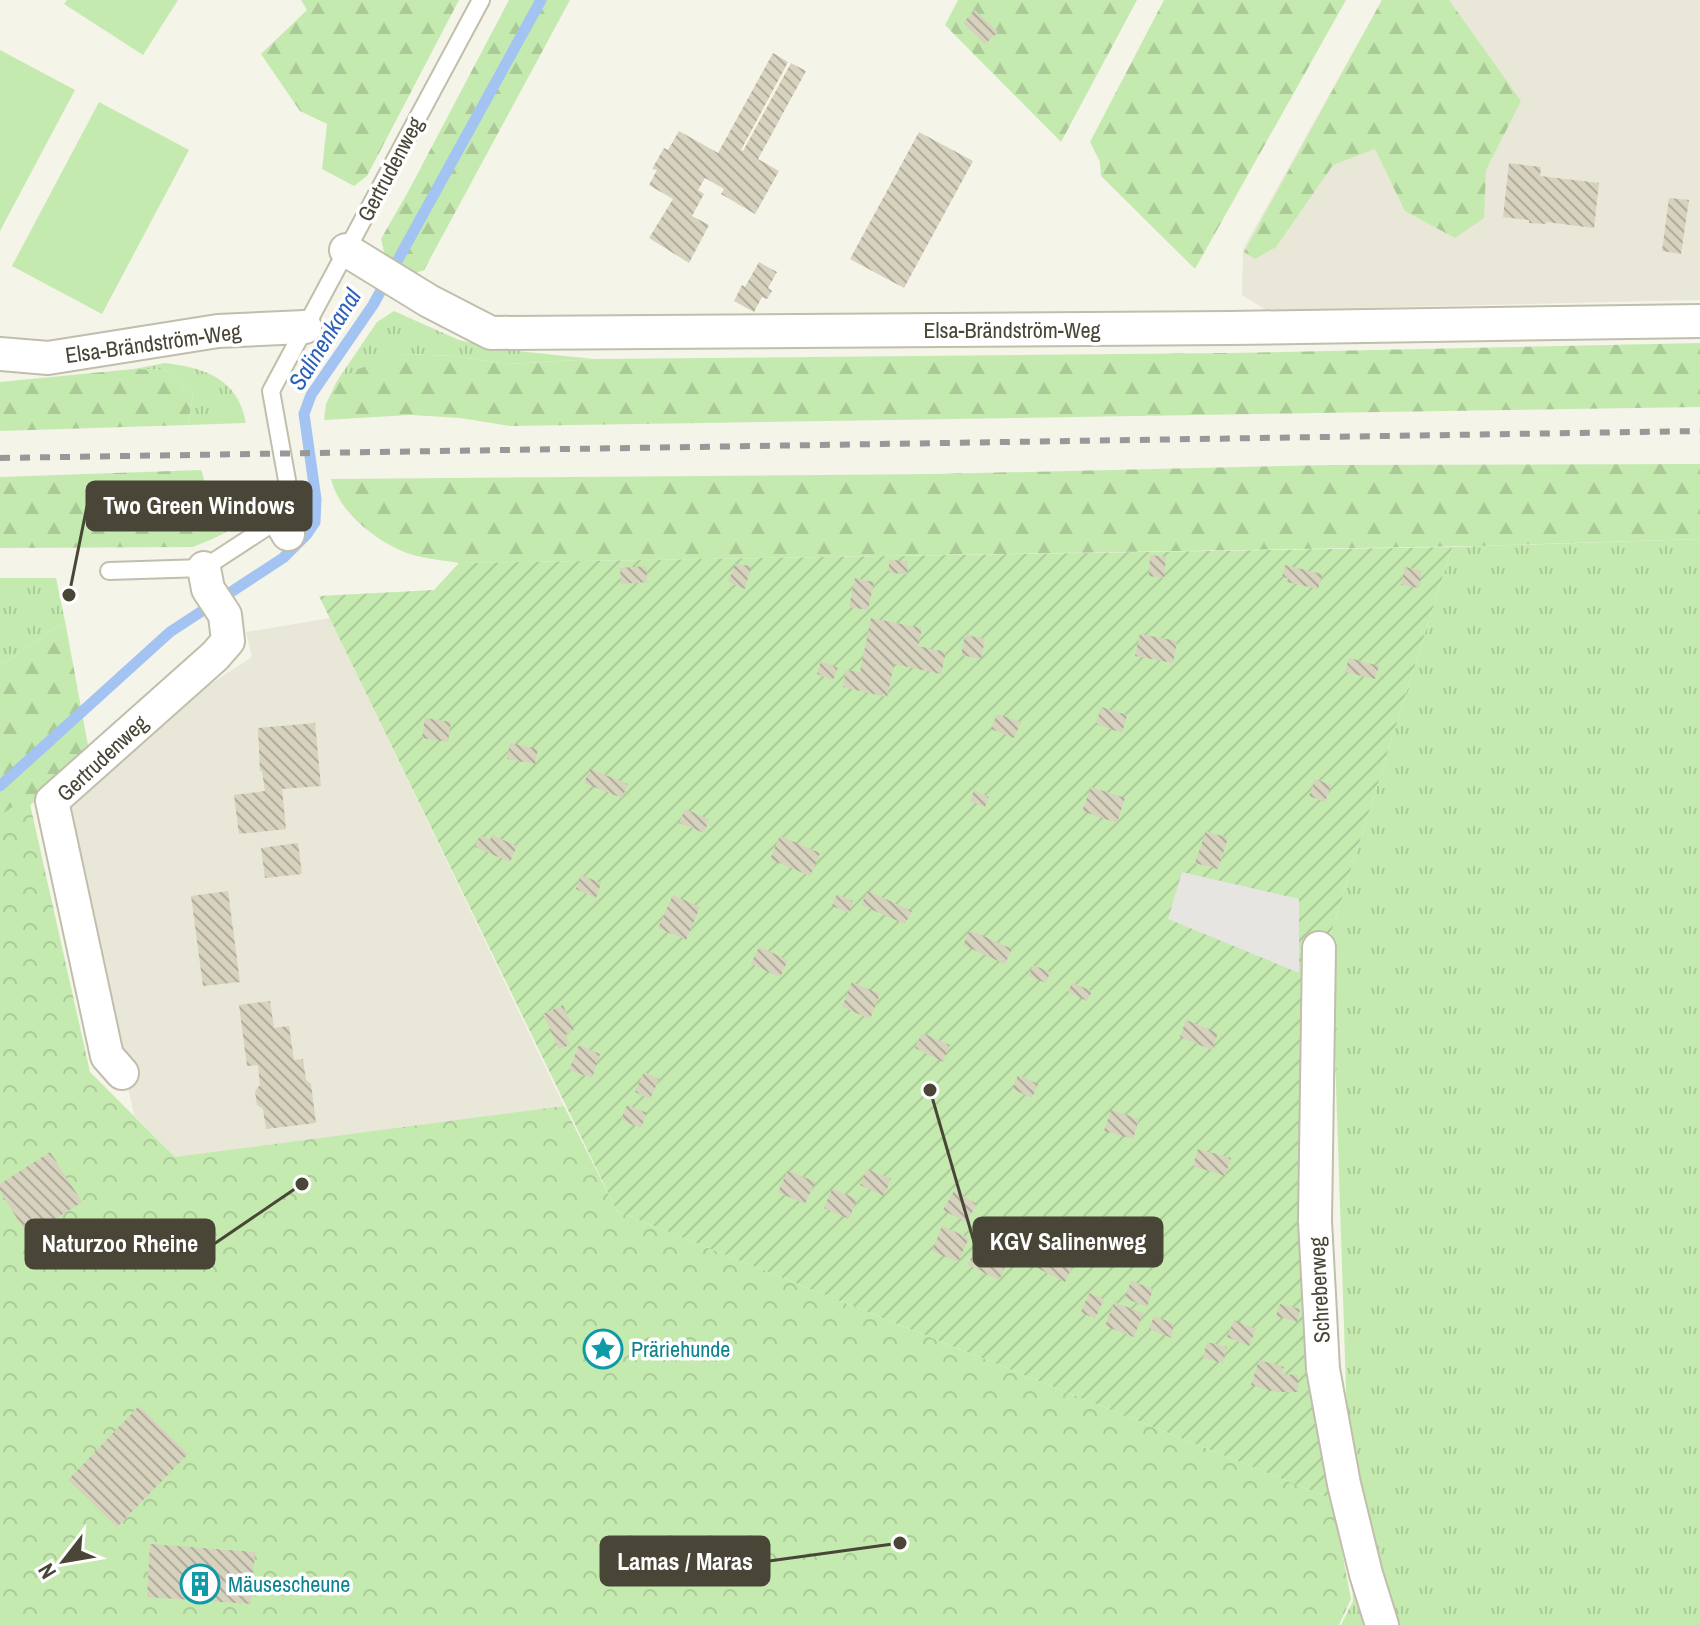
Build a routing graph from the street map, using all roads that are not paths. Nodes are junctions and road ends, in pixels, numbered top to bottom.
1 (481, 0) edge
2 (346, 250) junction
3 (1700, 321) edge
4 (305, 327) junction
5 (0, 354) edge
6 (109, 571) dead end
7 (213, 590) junction
8 (1319, 948) dead end
9 (122, 1073) dead end
10 (1382, 1625) edge

1 - 2 lane, Gertrudenweg
2 - 3 street, Elsa-Brändström-Weg
2 - 4 lane, Gertrudenweg
4 - 5 street, Elsa-Brändström-Weg
4 - 7 lane, Gertrudenweg
6 - 7 lane
7 - 9 street, Gertrudenweg
8 - 10 street, Schreberweg

